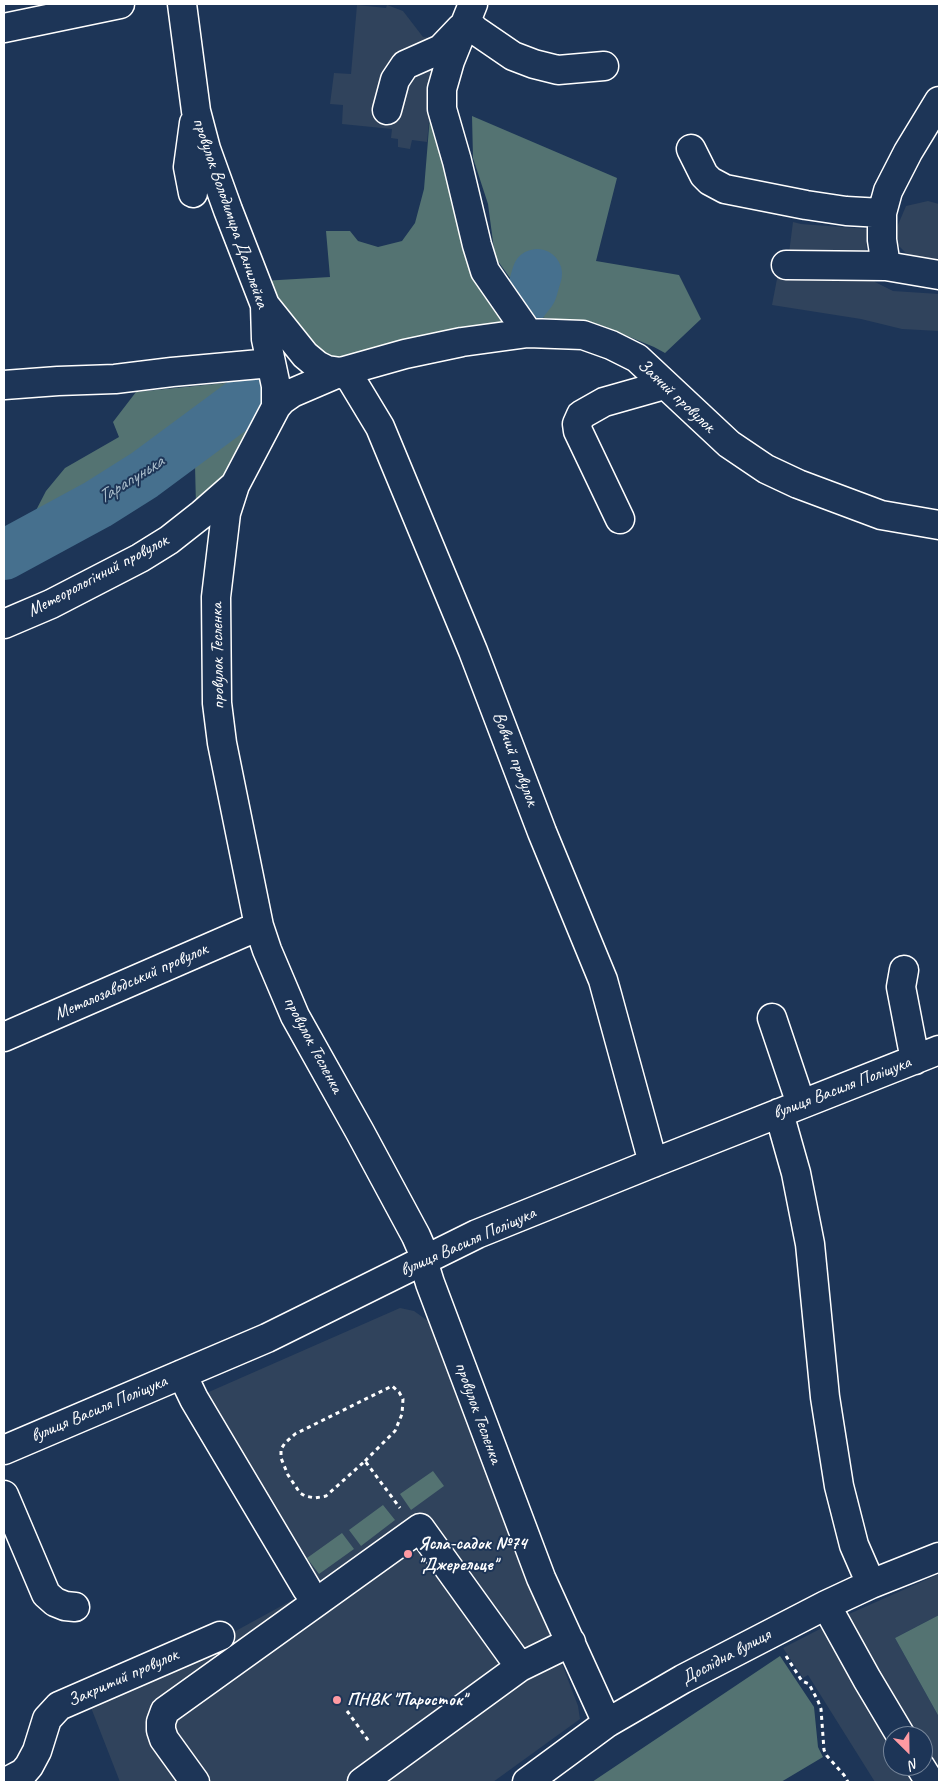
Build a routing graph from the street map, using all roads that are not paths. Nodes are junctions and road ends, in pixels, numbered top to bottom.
1 (120, 4) edge
2 (182, 4) edge
3 (470, 13) edge
4 (4, 28) edge
5 (604, 66) dead end
6 (939, 102) edge
7 (387, 110) dead end
8 (196, 111) junction
9 (691, 149) dead end
10 (193, 193) dead end
11 (882, 213) junction
12 (786, 265) dead end
13 (886, 266) junction
14 (939, 276) edge
15 (265, 305) junction
16 (528, 333) junction
17 (271, 363) junction
18 (341, 372) junction
19 (664, 384) junction
20 (4, 386) edge
21 (276, 406) junction
22 (235, 485) junction
23 (620, 519) dead end
24 (939, 525) edge
25 (4, 624) edge
26 (259, 926) junction
27 (904, 970) dead end
28 (772, 1018) dead end
29 (4, 1038) edge
30 (927, 1055) edge
31 (790, 1109) junction
32 (653, 1163) junction
33 (426, 1259) junction
34 (182, 1374) junction
35 (4, 1450) edge
36 (4, 1495) edge
37 (939, 1557) edge
38 (871, 1584) junction
39 (307, 1588) dead end
40 (826, 1605) junction
41 (75, 1608) dead end
42 (220, 1636) dead end
43 (571, 1642) junction
44 (520, 1667) junction
45 (607, 1723) junction
46 (895, 1726) edge
47 (6, 1782) edge
48 (195, 1782) edge
49 (362, 1782) edge
50 (527, 1782) edge

1 - 4 street
2 - 8 street, провулок Володимира Данилейка
3 - 5 street
3 - 7 street
3 - 16 street
6 - 11 street
8 - 10 street
8 - 15 street, провулок Володимира Данилейка
9 - 11 street
11 - 13 street
12 - 13 street
13 - 14 street
15 - 17 street, провулок Володимира Данилейка
15 - 18 street
16 - 18 street, Заячий провулок
16 - 19 street, Заячий провулок
17 - 20 street
17 - 21 street, провулок Володимира Данилейка
18 - 21 street, провулок Тесленка
18 - 32 street, Вовчий провулок
19 - 23 street
19 - 24 street, Заячий провулок
21 - 22 street, провулок Тесленка
22 - 25 street, Метеорологічний провулок
22 - 26 street, провулок Тесленка
26 - 29 street, Металозаводський провулок
26 - 33 street, провулок Тесленка
27 - 30 street
28 - 31 street
30 - 31 street, вулиця Василя Поліщука
31 - 32 street, вулиця Василя Поліщука
31 - 38 street
32 - 33 street, вулиця Василя Поліщука
33 - 34 street, вулиця Василя Поліщука
33 - 43 street, провулок Тесленка
34 - 35 street, вулиця Василя Поліщука
34 - 39 street
36 - 41 street
37 - 38 street, Дослідна вулиця
38 - 40 street, Дослідна вулиця
40 - 45 street, Дослідна вулиця
40 - 46 street
42 - 47 street, Закритий провулок
43 - 44 street
43 - 45 street, провулок Тесленка
44 - 48 street
44 - 49 street
45 - 50 street, Дослідна вулиця

